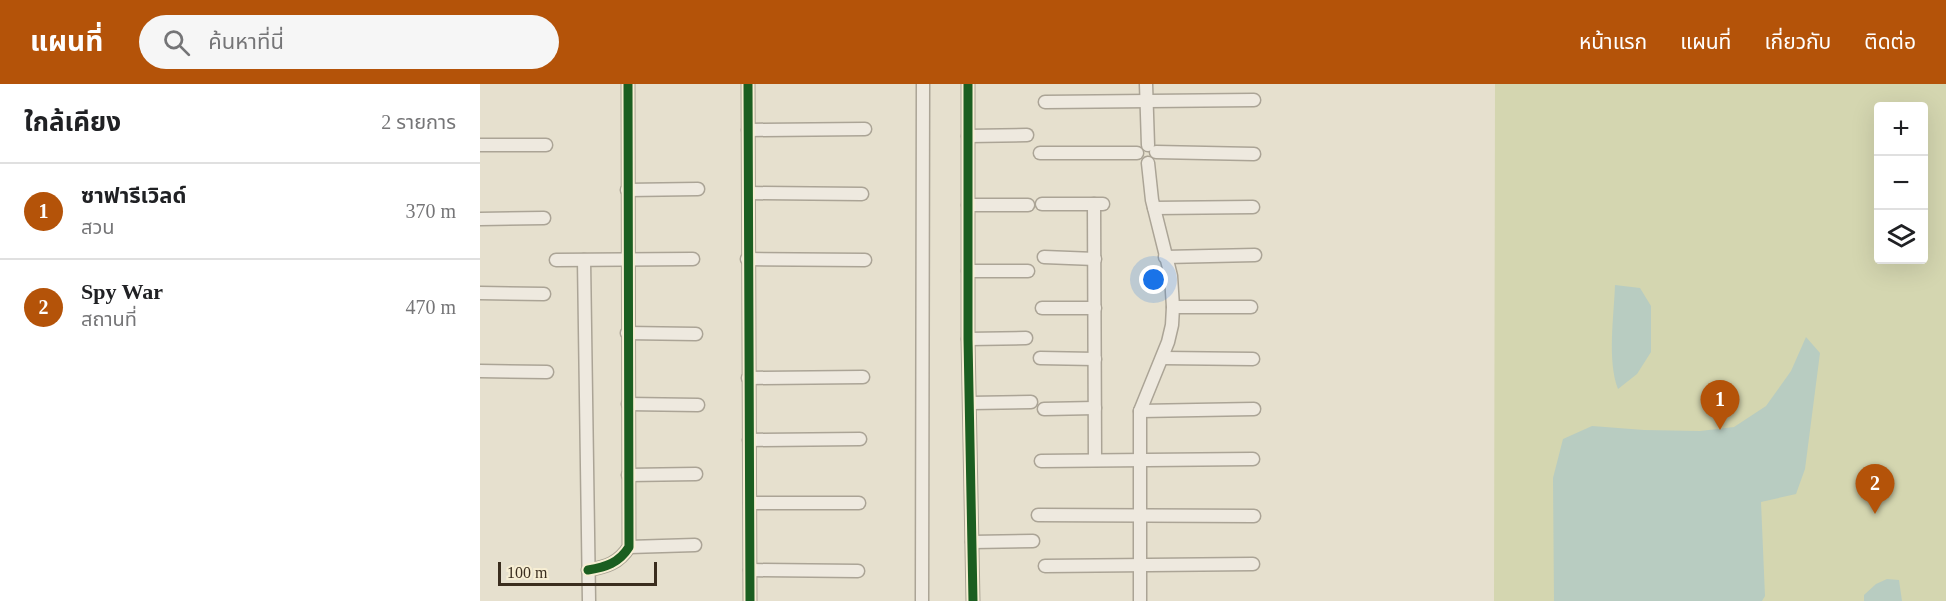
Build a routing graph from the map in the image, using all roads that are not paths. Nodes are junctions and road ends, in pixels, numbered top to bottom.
1 (628, 84) edge
2 (748, 84) edge
3 (923, 84) edge
4 (968, 84) edge
5 (1146, 84) edge
6 (1254, 100) dead end
7 (1045, 102) dead end
8 (1146, 102) junction
9 (748, 129) junction
10 (865, 129) dead end
11 (1027, 135) dead end
12 (968, 136) junction
13 (480, 145) edge
14 (546, 145) dead end
15 (1040, 153) dead end
16 (1150, 154) junction
17 (1254, 154) dead end
18 (698, 189) dead end
19 (627, 190) junction
20 (749, 193) junction
21 (862, 194) dead end
22 (1042, 204) dead end
23 (968, 205) junction
24 (1028, 205) dead end
25 (1253, 207) dead end
26 (1154, 208) junction
27 (544, 218) dead end
28 (480, 219) edge
29 (1255, 255) dead end
30 (1165, 256) junction
31 (1044, 257) dead end
32 (1095, 258) junction
33 (693, 259) dead end
34 (556, 260) dead end
35 (584, 260) junction
36 (627, 260) junction
37 (747, 260) junction
38 (865, 260) dead end
39 (968, 271) junction
40 (1028, 271) dead end
41 (480, 293) edge
42 (544, 294) dead end
43 (1173, 307) junction
44 (1251, 307) dead end
45 (1042, 308) dead end
46 (1095, 308) junction
47 (627, 333) junction
48 (696, 334) dead end
49 (1026, 338) dead end
50 (968, 339) junction
51 (1040, 358) dead end
52 (1162, 358) junction
53 (1095, 359) junction
54 (1253, 359) dead end
55 (480, 371) edge
56 (548, 372) dead end
57 (863, 377) dead end
58 (748, 378) junction
59 (970, 402) junction
60 (1030, 402) dead end
61 (628, 404) junction
62 (698, 405) dead end
63 (1095, 408) junction
64 (1044, 409) dead end
65 (1254, 409) dead end
66 (1140, 411) junction
67 (860, 439) dead end
68 (749, 440) junction
69 (1095, 459) junction
70 (1140, 459) junction
71 (1253, 459) dead end
72 (1041, 461) dead end
73 (696, 474) dead end
74 (628, 475) junction
75 (750, 503) junction
76 (859, 503) dead end
77 (1038, 515) dead end
78 (1140, 515) junction
79 (1254, 516) dead end
80 (1033, 541) dead end
81 (972, 542) junction
82 (695, 545) dead end
83 (629, 547) junction
84 (1253, 564) dead end
85 (1140, 565) junction
86 (1045, 566) dead end
87 (588, 570) junction
88 (750, 570) junction
89 (858, 571) dead end
90 (589, 601) edge
91 (750, 601) edge
92 (922, 601) edge
93 (973, 601) edge
94 (1140, 601) edge

1 - 19 street
2 - 9 street
3 - 92 street
4 - 12 street
5 - 8 street
6 - 8 street
7 - 8 street
8 - 16 street
9 - 10 street
9 - 20 street
11 - 12 street
12 - 23 street
13 - 14 street
15 - 16 street
16 - 17 street
16 - 26 street
18 - 19 street
19 - 36 street
20 - 21 street
20 - 37 street
22 - 32 street
23 - 24 street
23 - 39 street
25 - 26 street
26 - 30 street
27 - 28 street
29 - 30 street
30 - 43 street
31 - 32 street
32 - 46 street
33 - 36 street
34 - 35 street
35 - 36 street
35 - 87 street
36 - 47 street
37 - 38 street
37 - 58 street
39 - 40 street
39 - 50 street
41 - 42 street
43 - 44 street
43 - 52 street
45 - 46 street
46 - 53 street
47 - 48 street
47 - 61 street
49 - 50 street
50 - 59 street
51 - 53 street
52 - 54 street
52 - 66 street
53 - 63 street
55 - 56 street
57 - 58 street
58 - 68 street
59 - 60 street
59 - 81 street
61 - 62 street
61 - 74 street
63 - 64 street
63 - 69 street
65 - 66 street
66 - 70 street
67 - 68 street
68 - 75 street
69 - 70 street
69 - 72 street
70 - 71 street
70 - 78 street
73 - 74 street
74 - 83 street
75 - 76 street
75 - 88 street
77 - 78 street
78 - 79 street
78 - 85 street
80 - 81 street
81 - 93 street
82 - 83 street
83 - 87 street
84 - 85 street
85 - 86 street
85 - 94 street
87 - 90 street
88 - 89 street
88 - 91 street

